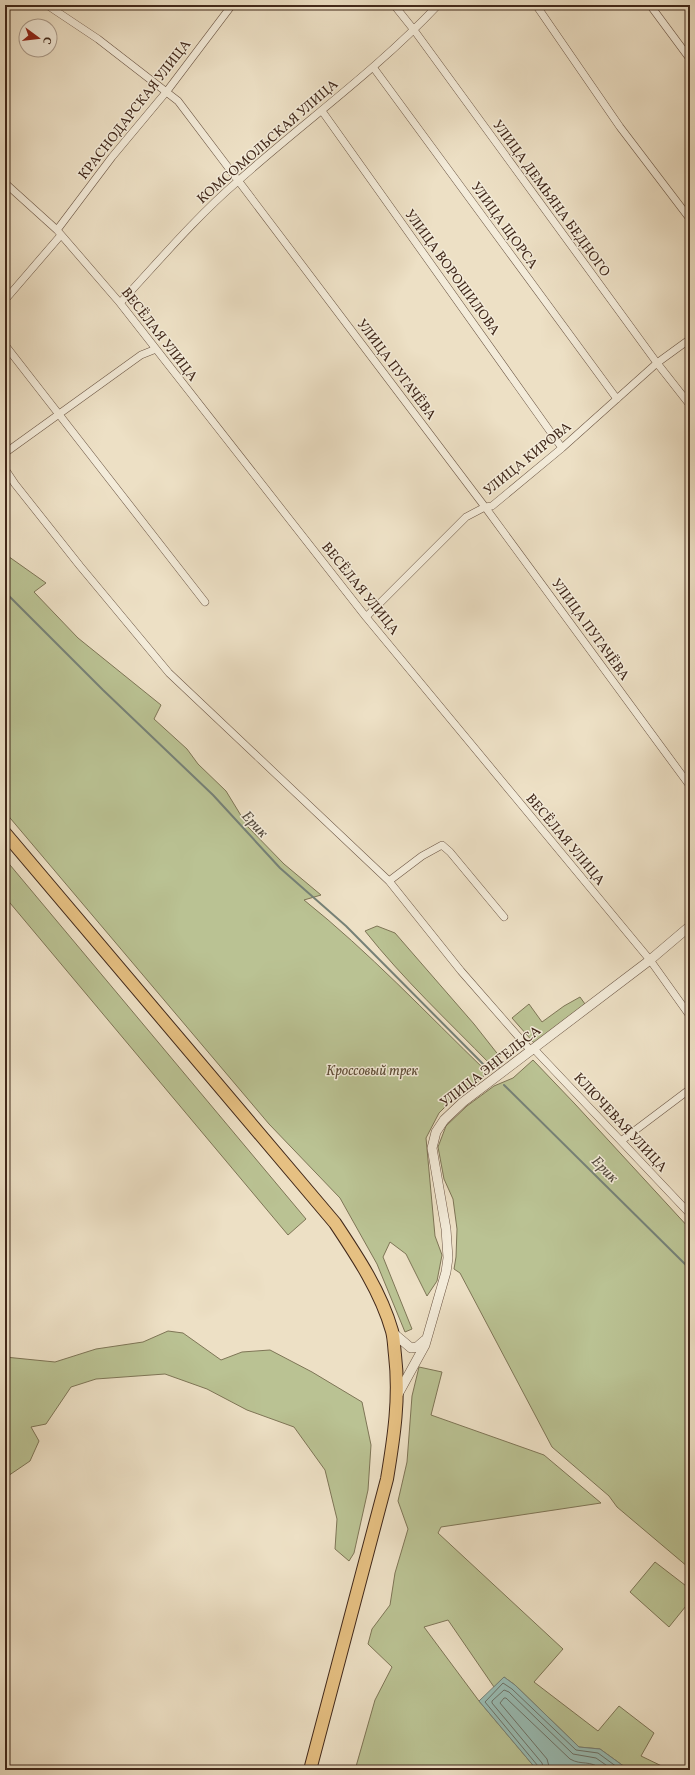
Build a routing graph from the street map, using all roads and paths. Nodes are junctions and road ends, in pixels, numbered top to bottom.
1 (47, 5) edge
2 (232, 5) edge
3 (394, 5) edge
4 (438, 5) edge
5 (536, 5) edge
6 (650, 5) edge
7 (414, 30) junction
8 (690, 59) edge
9 (372, 67) junction
10 (167, 91) junction
11 (322, 111) junction
12 (238, 180) junction
13 (5, 183) edge
14 (690, 219) edge
15 (59, 232) junction
16 (5, 300) edge
17 (120, 303) junction
18 (690, 338) edge
19 (5, 345) edge
20 (156, 349) junction
21 (656, 363) junction
22 (617, 399) junction
23 (690, 405) edge
24 (58, 415) junction
25 (562, 448) junction
26 (5, 453) edge
27 (5, 469) edge
28 (485, 507) junction
29 (205, 602) dead end
30 (366, 616) junction
31 (690, 786) edge
32 (5, 833) edge
33 (389, 881) junction
34 (504, 917) dead end
35 (690, 926) edge
36 (650, 960) junction
37 (690, 1016) edge
38 (532, 1050) junction
39 (690, 1089) edge
40 (621, 1141) junction
41 (690, 1214) edge
42 (392, 1332) junction
43 (428, 1336) junction
44 (397, 1396) junction
45 (310, 1770) edge

1 - 10 street, УЛИЦА ПУГАЧЁВА
2 - 10 street, КРАСНОДАРСКАЯ УЛИЦА
3 - 7 street, УЛИЦА ДЕМЬЯНА БЕДНОГО
4 - 7 street, КОМСОМОЛЬСКАЯ УЛИЦА
5 - 14 street
6 - 8 street
7 - 9 street, КОМСОМОЛЬСКАЯ УЛИЦА
7 - 21 street, УЛИЦА ДЕМЬЯНА БЕДНОГО
9 - 11 street, КОМСОМОЛЬСКАЯ УЛИЦА
9 - 22 street, УЛИЦА ЩОРСА
10 - 12 street, УЛИЦА ПУГАЧЁВА
10 - 15 street, КРАСНОДАРСКАЯ УЛИЦА
11 - 12 street, КОМСОМОЛЬСКАЯ УЛИЦА
11 - 25 street, УЛИЦА ВОРОШИЛОВА
12 - 17 street, КОМСОМОЛЬСКАЯ УЛИЦА
12 - 28 street, УЛИЦА ПУГАЧЁВА
13 - 15 street, ВЕСЁЛАЯ УЛИЦА
15 - 16 street, КРАСНОДАРСКАЯ УЛИЦА
15 - 17 street, ВЕСЁЛАЯ УЛИЦА
17 - 20 street, ВЕСЁЛАЯ УЛИЦА
18 - 21 street, УЛИЦА КИРОВА
19 - 24 street
20 - 24 street
20 - 30 street, ВЕСЁЛАЯ УЛИЦА
21 - 22 street, УЛИЦА КИРОВА
21 - 23 street, УЛИЦА ДЕМЬЯНА БЕДНОГО
22 - 25 street, УЛИЦА КИРОВА
24 - 26 street
24 - 29 street
25 - 28 street, УЛИЦА КИРОВА
27 - 33 street, КЛЮЧЕВАЯ УЛИЦА
28 - 30 street, УЛИЦА КИРОВА
28 - 31 street, УЛИЦА ПУГАЧЁВА
30 - 36 street, ВЕСЁЛАЯ УЛИЦА
32 - 42 highway
33 - 34 street
33 - 38 street, КЛЮЧЕВАЯ УЛИЦА
35 - 36 street, УЛИЦА ЭНГЕЛЬСА
36 - 37 street, ВЕСЁЛАЯ УЛИЦА
36 - 38 street, УЛИЦА ЭНГЕЛЬСА
38 - 40 street, КЛЮЧЕВАЯ УЛИЦА
38 - 43 street, УЛИЦА ЭНГЕЛЬСА
39 - 40 street
40 - 41 street, КЛЮЧЕВАЯ УЛИЦА
42 - 43 street
42 - 44 highway
43 - 44 street, УЛИЦА ЭНГЕЛЬСА
44 - 45 highway

